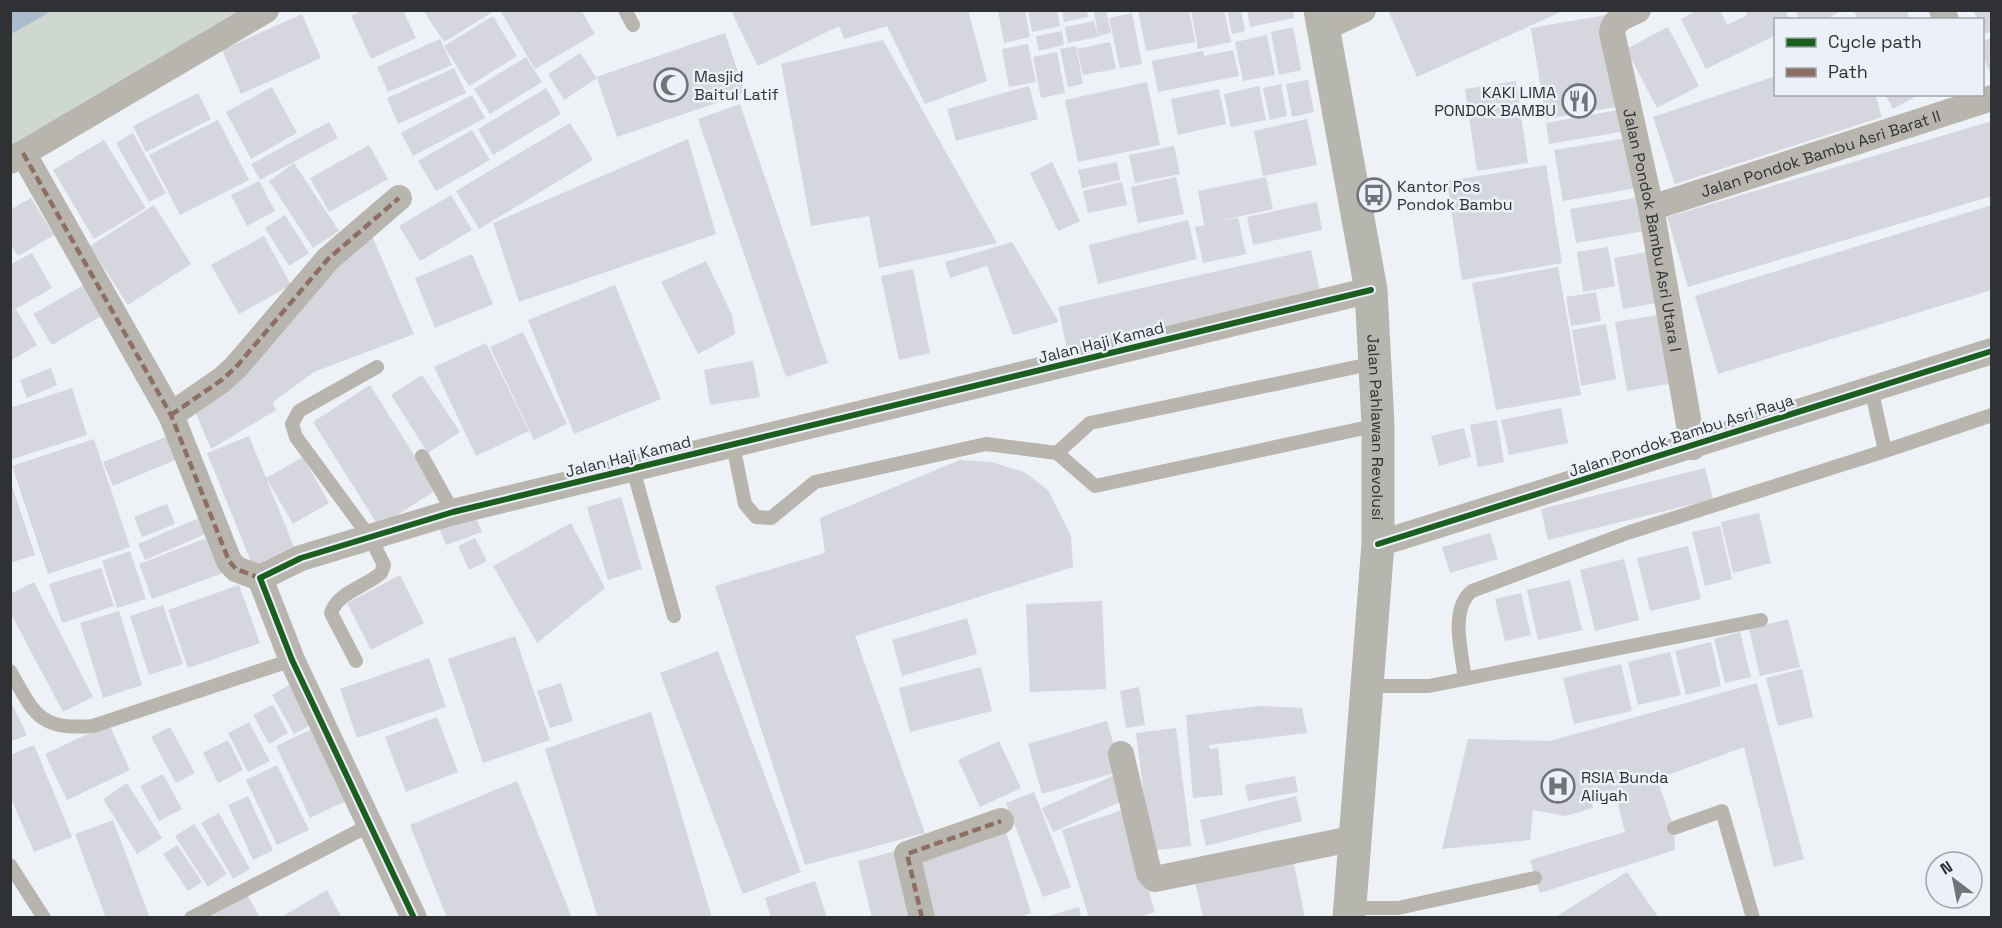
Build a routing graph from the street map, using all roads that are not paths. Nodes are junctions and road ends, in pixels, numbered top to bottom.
1 (266, 10) edge
2 (625, 10) edge
3 (1363, 10) edge
4 (1629, 15) edge
5 (1322, 19) edge
6 (633, 25) dead end
7 (1985, 98) edge
8 (17, 157) edge
9 (399, 198) dead end
10 (1651, 208) junction
11 (1371, 290) junction
12 (1992, 351) edge
13 (1375, 363) junction
14 (377, 367) dead end
15 (1871, 388) junction
16 (171, 415) junction
17 (1992, 415) edge
18 (1378, 425) junction
19 (733, 445) junction
20 (1693, 447) junction
21 (1885, 451) junction
22 (1057, 453) junction
23 (422, 456) dead end
24 (633, 469) junction
25 (453, 512) junction
26 (371, 539) junction
27 (1378, 544) junction
28 (260, 579) junction
29 (674, 616) dead end
30 (1761, 620) dead end
31 (292, 660) junction
32 (356, 662) dead end
33 (10, 671) edge
34 (1465, 679) junction
35 (1368, 686) junction
36 (1120, 754) dead end
37 (1001, 821) dead end
38 (370, 825) junction
39 (1674, 828) dead end
40 (1356, 838) junction
41 (10, 865) edge
42 (1535, 878) dead end
43 (1349, 913) edge
44 (44, 918) edge
45 (191, 918) edge
46 (414, 918) edge
47 (922, 918) edge
48 (1753, 918) edge

1 - 8 street
2 - 6 lane
3 - 5 street
4 - 10 street, Jalan Pondok Bambu Asri Utara I
5 - 11 main road, Jalan Pahlawan Revolusi
7 - 10 street, Jalan Pondok Bambu Asri Barat II
8 - 16 street
9 - 16 street
10 - 20 street, Jalan Pondok Bambu Asri Utara I
11 - 13 main road, Jalan Pahlawan Revolusi
11 - 19 street, Jalan Haji Kamad
12 - 15 street, Jalan Pondok Bambu Asri Raya
13 - 18 main road, Jalan Pahlawan Revolusi
13 - 22 lane
14 - 26 lane
15 - 20 street, Jalan Pondok Bambu Asri Raya
15 - 21 lane
16 - 28 street
17 - 21 lane
18 - 22 lane
18 - 27 main road, Jalan Pahlawan Revolusi
19 - 22 lane
19 - 24 street, Jalan Haji Kamad
20 - 27 street, Jalan Pondok Bambu Asri Raya
21 - 34 lane
23 - 25 lane
24 - 25 street, Jalan Haji Kamad
24 - 29 lane
25 - 26 street, Jalan Haji Kamad
26 - 28 street, Jalan Haji Kamad
26 - 32 lane
27 - 35 main road, Jalan Pahlawan Revolusi
28 - 31 street
30 - 34 lane
31 - 33 lane
31 - 38 street
34 - 35 lane
35 - 40 main road, Jalan Pahlawan Revolusi
36 - 40 street
37 - 47 street
38 - 45 lane
38 - 46 street
39 - 48 lane
40 - 43 main road, Jalan Pahlawan Revolusi
41 - 44 lane
42 - 43 lane

